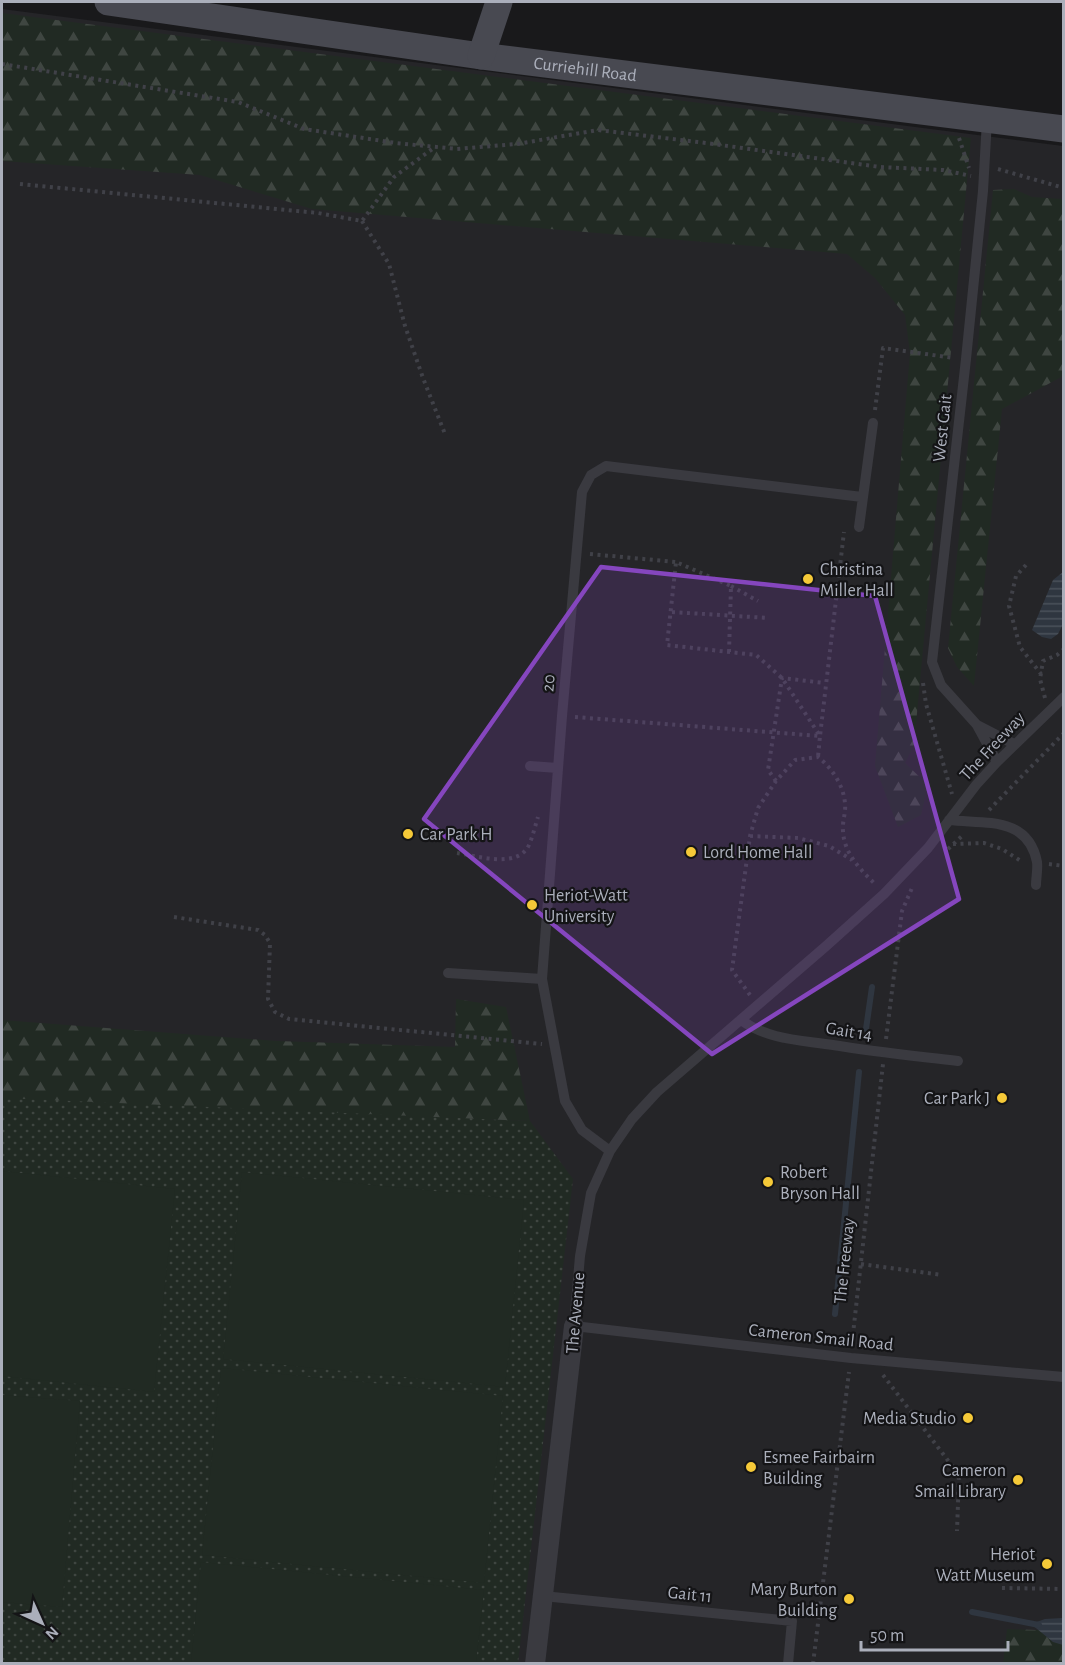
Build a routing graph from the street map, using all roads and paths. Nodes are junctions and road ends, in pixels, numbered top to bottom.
1 (108, 2) edge
2 (499, 2) edge
3 (481, 56) junction
4 (2, 64) edge
5 (987, 120) junction
6 (1064, 129) edge
7 (436, 146) junction
8 (985, 165) junction
9 (20, 184) dead end
10 (1063, 188) edge
11 (362, 221) junction
12 (966, 359) junction
13 (873, 423) joint
14 (445, 434) dead end
15 (862, 497) junction
16 (859, 527) dead end
17 (844, 531) dead end
18 (576, 553) junction
19 (676, 562) junction
20 (1026, 564) dead end
21 (731, 586) junction
22 (758, 601) dead end
23 (672, 612) junction
24 (731, 616) junction
25 (768, 618) dead end
26 (1064, 649) edge
27 (729, 652) junction
28 (1041, 674) junction
29 (782, 678) junction
30 (825, 683) junction
31 (1064, 698) edge
32 (1053, 708) junction
33 (562, 716) junction
34 (977, 725) junction
35 (772, 732) junction
36 (1064, 733) edge
37 (820, 736) junction
38 (1014, 744) junction
39 (818, 757) junction
40 (997, 762) junction
41 (530, 766) dead end
42 (558, 768) junction
43 (776, 781) junction
44 (556, 794) junction
45 (949, 820) junction
46 (977, 823) junction
47 (750, 836) junction
48 (953, 844) junction
49 (945, 852) dead end
50 (457, 854) dead end
51 (852, 861) junction
52 (1037, 862) junction
53 (1064, 866) edge
54 (914, 884) dead end
55 (1036, 885) dead end
56 (884, 894) junction
57 (902, 911) junction
58 (174, 917) dead end
59 (448, 972) dead end
60 (542, 979) junction
61 (745, 1003) dead end
62 (741, 1020) junction
63 (555, 1046) junction
64 (884, 1053) junction
65 (957, 1060) dead end
66 (609, 1151) junction
67 (861, 1264) junction
68 (942, 1275) dead end
69 (574, 1326) junction
70 (851, 1358) junction
71 (872, 1360) junction
72 (1064, 1377) edge
73 (957, 1531) dead end
74 (1002, 1588) dead end
75 (1064, 1589) edge
76 (543, 1596) junction
77 (534, 1664) edge
78 (788, 1664) edge
79 (813, 1664) edge

1 - 3 street, Curriehill Road
2 - 3 street
3 - 5 street, Curriehill Road
4 - 7 path
5 - 6 street, Curriehill Road
5 - 8 lane, West Gait
7 - 8 path
7 - 11 path
8 - 10 path
8 - 12 lane, West Gait
9 - 11 path
11 - 14 path
12 - 13 path
12 - 34 lane, West Gait
13 - 15 lane
15 - 16 lane
15 - 18 lane, 20
17 - 30 path
18 - 19 path
18 - 33 lane, 20
19 - 21 path
19 - 23 path
20 - 28 path
21 - 22 path
21 - 24 path
23 - 24 path
23 - 27 path
24 - 25 path
24 - 27 path
26 - 28 path
27 - 29 path
28 - 32 path
29 - 30 path
29 - 35 path
29 - 37 path
30 - 37 path
31 - 32 lane, The Freeway
32 - 38 lane, The Freeway
33 - 35 path
33 - 42 lane, 20
34 - 38 lane, West Gait
34 - 40 lane, West Gait
35 - 37 path
35 - 43 path
36 - 46 path
37 - 39 path
38 - 40 lane, The Freeway
39 - 43 path
39 - 51 path
40 - 45 lane, The Freeway
41 - 42 lane
42 - 44 lane, 20
43 - 47 path
44 - 50 path
44 - 60 lane, 20
45 - 46 lane
45 - 56 lane
46 - 48 path
46 - 52 lane
47 - 51 path
47 - 61 path
48 - 49 path
48 - 52 path
51 - 56 path
52 - 53 path
52 - 55 lane
54 - 57 path, The Freeway
56 - 57 path
56 - 62 lane
57 - 64 path, The Freeway
58 - 63 path
59 - 60 lane
60 - 63 lane, 20
62 - 64 lane, Gait 14
62 - 66 lane, The Avenue
63 - 66 lane, 20
64 - 65 lane, Gait 14
64 - 67 path, The Freeway
66 - 69 lane, The Avenue
67 - 68 path
67 - 70 path, The Freeway
69 - 70 lane, Cameron Smail Road
69 - 76 street, The Avenue
70 - 71 lane, Cameron Smail Road
70 - 79 path, The Freeway
71 - 72 lane, Cameron Smail Road
71 - 73 path
74 - 75 path
76 - 77 street, The Avenue
76 - 78 lane, Gait 11

